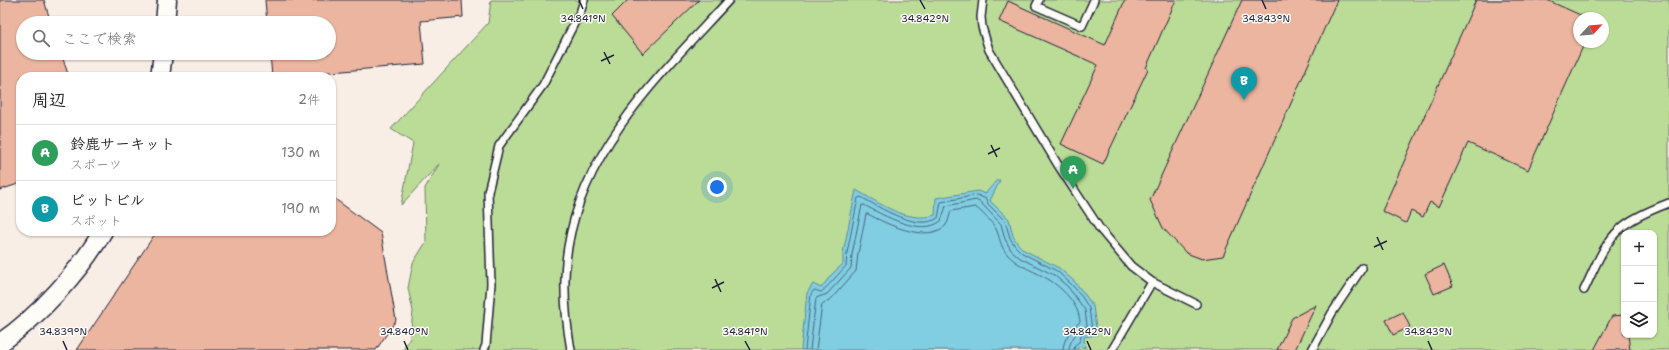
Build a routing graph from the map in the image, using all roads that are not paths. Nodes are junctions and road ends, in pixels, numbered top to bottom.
1 (166, 0) edge
2 (584, 0) edge
3 (730, 0) edge
4 (983, 0) edge
5 (1039, 0) edge
6 (1094, 0) edge
7 (165, 16) edge
8 (162, 60) edge
9 (161, 72) edge
10 (1669, 203) edge
11 (100, 236) edge
12 (1362, 268) dead end
13 (1152, 282) junction
14 (1584, 290) dead end
15 (1196, 304) dead end
16 (0, 343) edge
17 (484, 350) edge
18 (571, 350) edge
19 (1112, 350) edge
20 (1312, 350) edge

1 - 7 street
2 - 17 lane
3 - 18 lane
4 - 13 lane
5 - 6 lane
8 - 9 street
10 - 14 lane
11 - 16 street
12 - 20 lane
13 - 15 lane
13 - 19 lane

